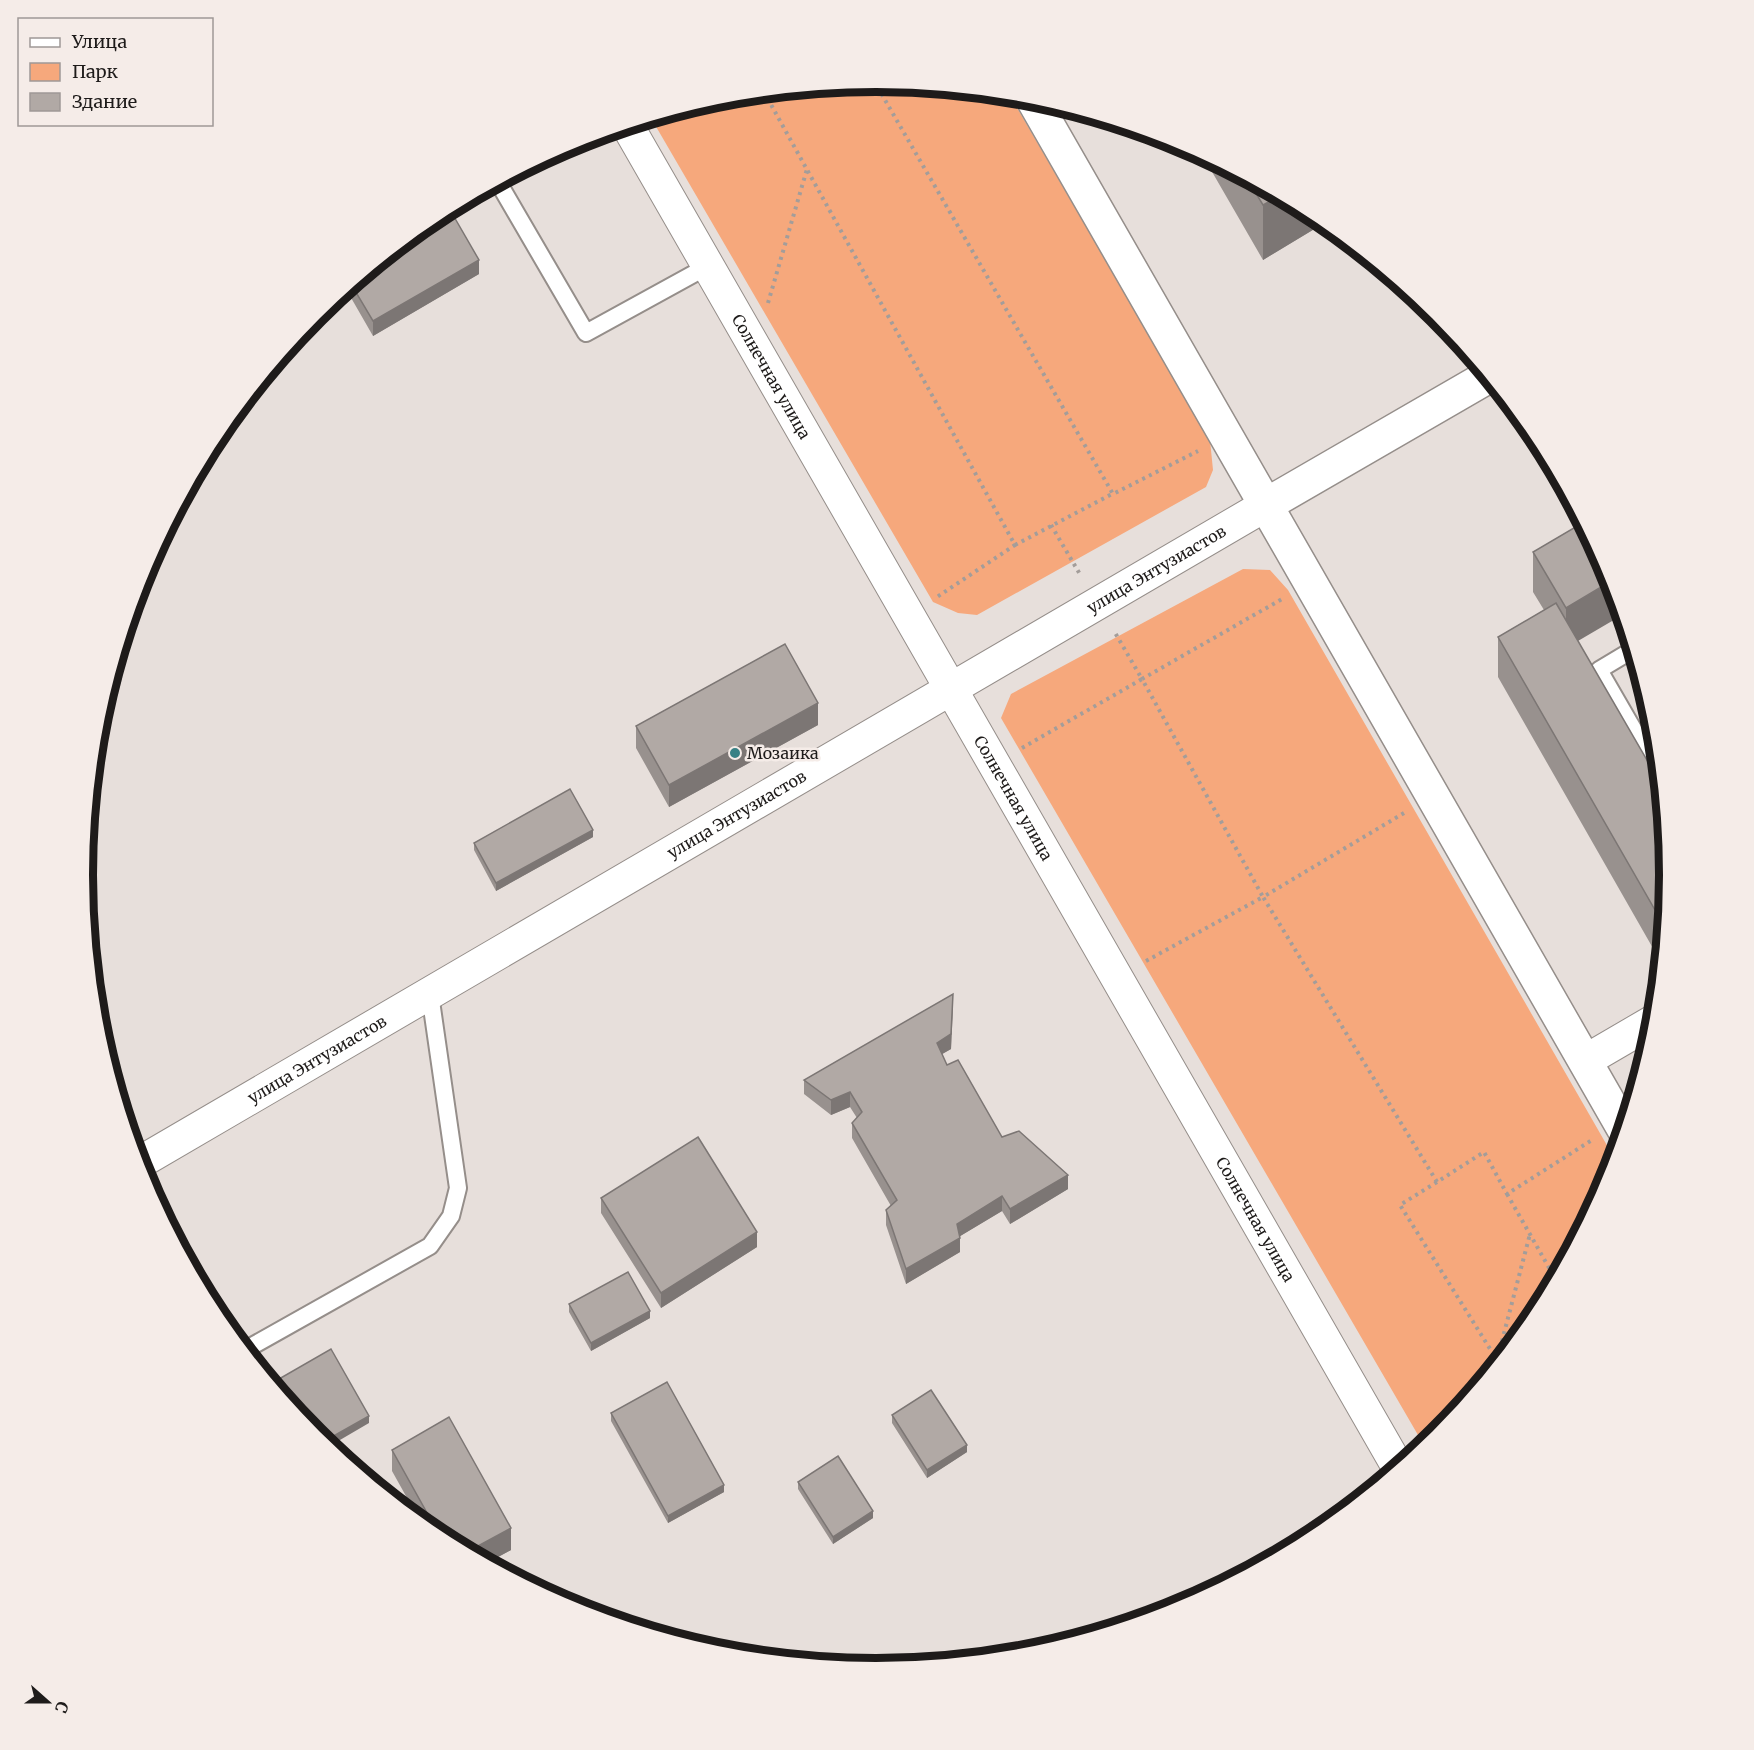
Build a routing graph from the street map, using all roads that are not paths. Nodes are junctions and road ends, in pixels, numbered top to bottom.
1 (1038, 109) edge
2 (631, 131) edge
3 (501, 187) edge
4 (708, 266) junction
5 (1483, 379) edge
6 (1266, 505) junction
7 (1628, 653) edge
8 (951, 690) junction
9 (1652, 762) edge
10 (430, 994) junction
11 (1645, 1026) edge
12 (1585, 1061) junction
13 (1620, 1122) edge
14 (147, 1158) edge
15 (251, 1347) edge
16 (1395, 1463) edge

1 - 6 street
2 - 4 street, Солнечная улица
3 - 4 lane
4 - 8 street, Солнечная улица
5 - 6 street, улица Энтузиастов
6 - 8 street, улица Энтузиастов
6 - 12 street
7 - 9 lane
8 - 10 street, улица Энтузиастов
8 - 16 street, Солнечная улица
10 - 14 street, улица Энтузиастов
10 - 15 lane
11 - 12 street
12 - 13 street

